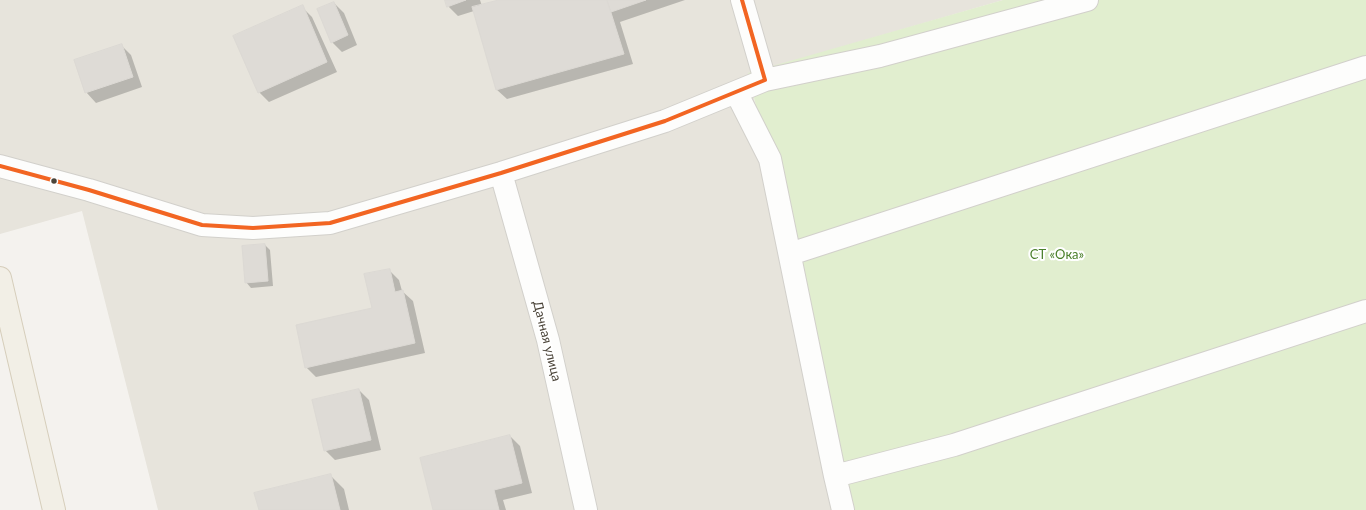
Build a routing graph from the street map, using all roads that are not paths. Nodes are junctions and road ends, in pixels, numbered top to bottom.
1 (742, 0) edge
2 (1087, 0) edge
3 (1366, 67) edge
4 (765, 80) junction
5 (736, 92) junction
6 (0, 166) edge
7 (501, 173) junction
8 (790, 254) junction
9 (0, 278) edge
10 (1366, 311) edge
11 (835, 476) junction
12 (54, 510) edge
13 (586, 510) edge
14 (843, 510) edge

1 - 4 street
2 - 4 street
3 - 8 street
4 - 5 street
5 - 7 street
5 - 8 street
6 - 7 street
7 - 13 street, Дачная улица
8 - 11 street
9 - 12 main road
10 - 11 street
11 - 14 street

